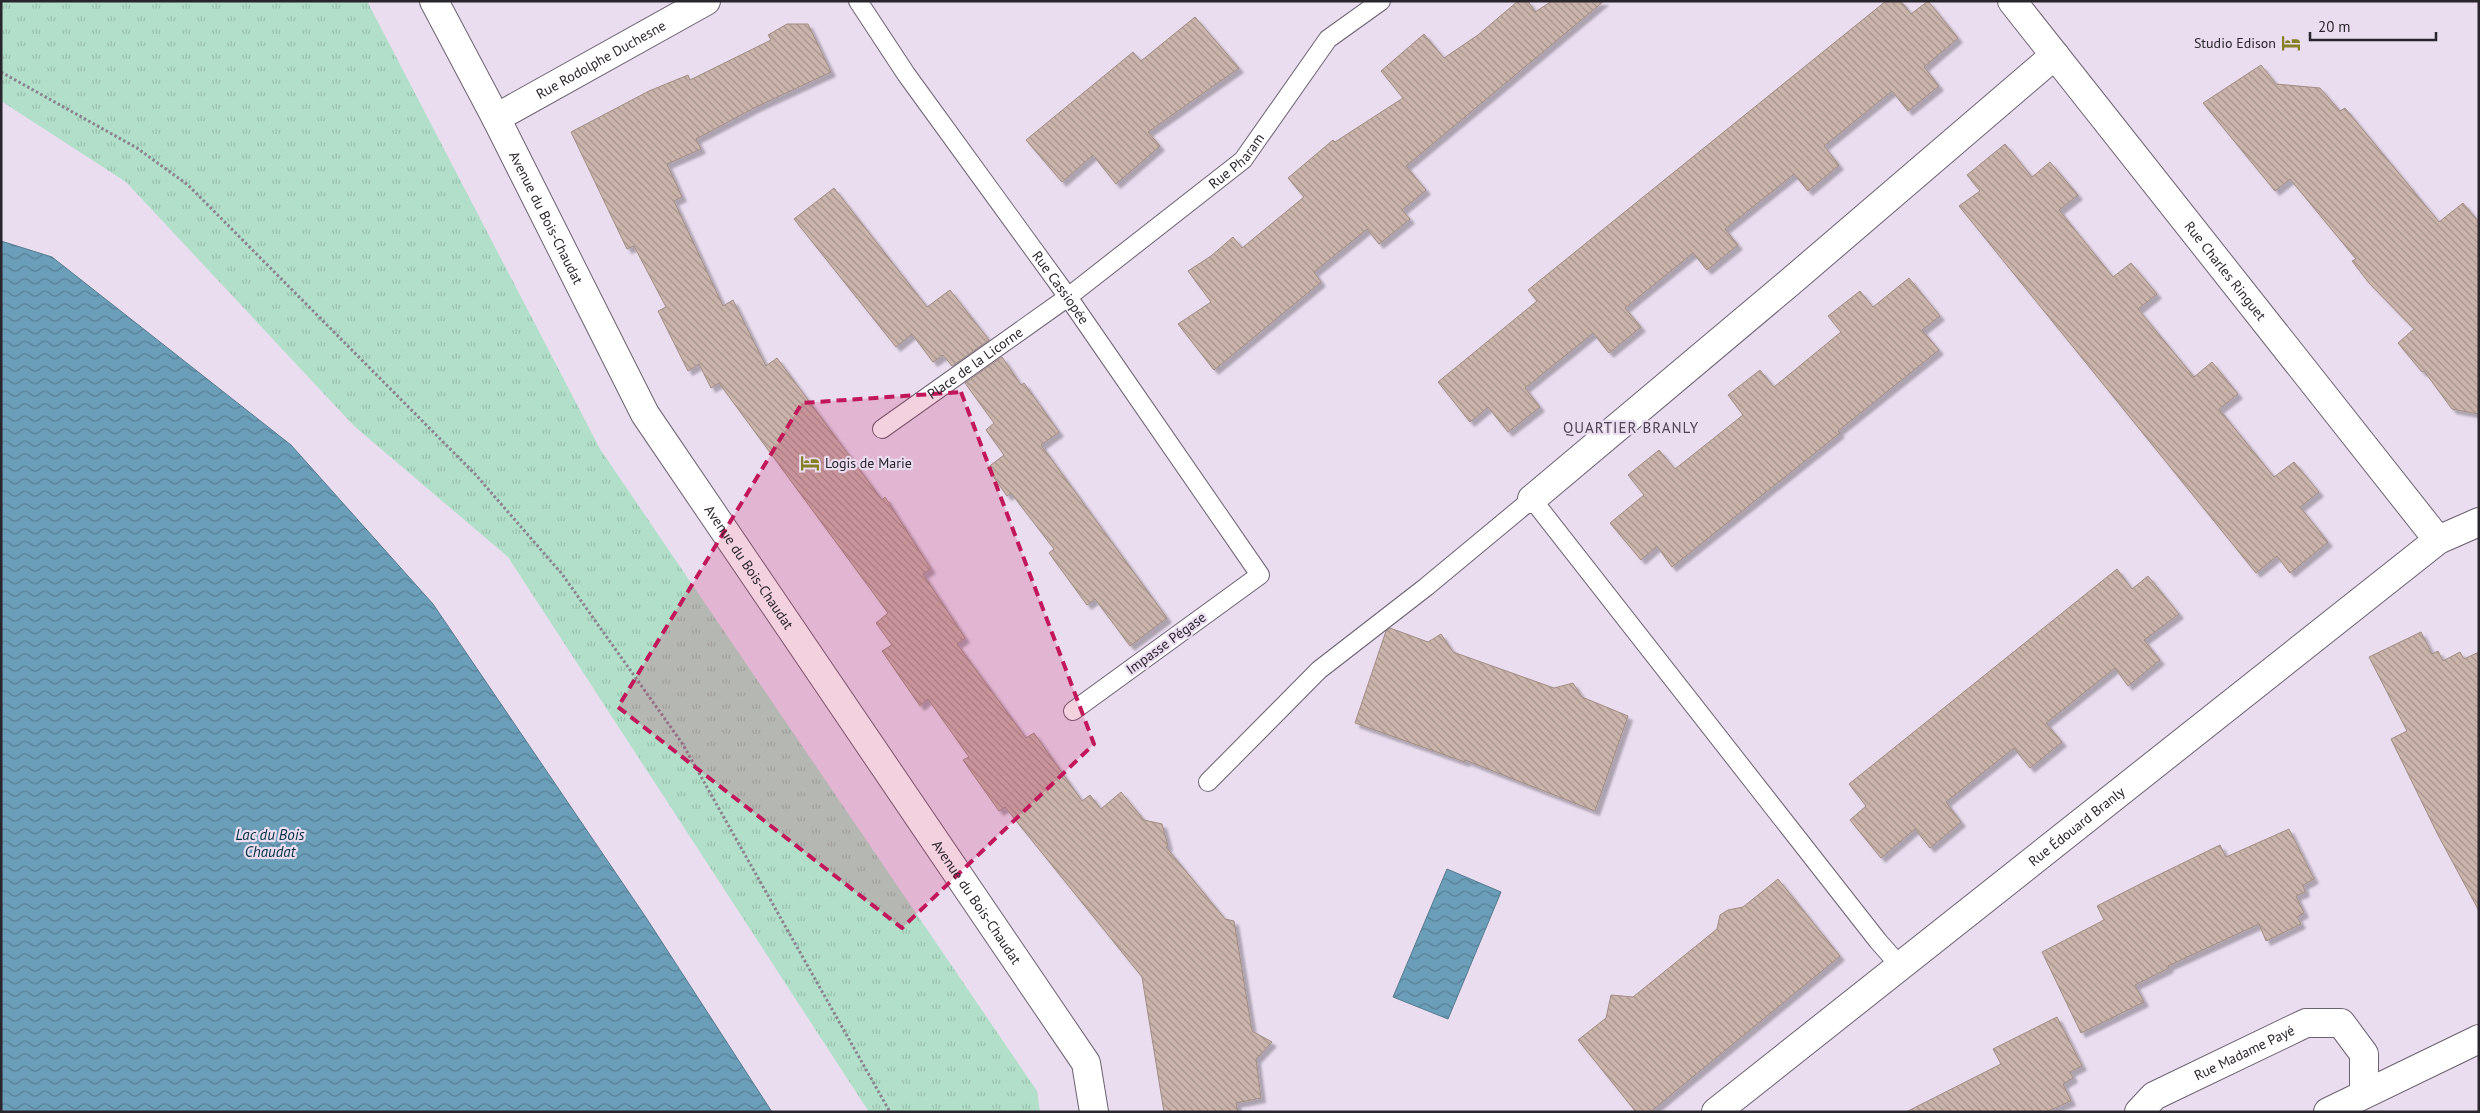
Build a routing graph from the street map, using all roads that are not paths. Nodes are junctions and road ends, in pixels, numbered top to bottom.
1 (434, 1) edge
2 (706, 1) edge
3 (858, 1) edge
4 (1381, 1) edge
5 (2012, 1) edge
6 (2055, 55) junction
7 (496, 118) junction
8 (1068, 297) junction
9 (882, 429) dead end
10 (1532, 499) junction
11 (2479, 522) edge
12 (2438, 540) junction
13 (1260, 575) joint
14 (1073, 711) dead end
15 (1208, 782) dead end
16 (1900, 966) junction
17 (2479, 1039) edge
18 (2364, 1094) junction
19 (1094, 1112) edge
20 (1716, 1112) edge
21 (2139, 1112) edge
22 (2328, 1112) edge

1 - 7 street, Avenue du Bois-Chaudat
2 - 7 street, Rue Rodolphe Duchesne
3 - 8 lane, Rue Cassiopée
4 - 8 lane, Rue Pharam
5 - 6 street, Rue Charles Ringuet
6 - 10 street
6 - 12 street, Rue Charles Ringuet
7 - 19 street, Avenue du Bois-Chaudat
8 - 9 lane, Place de la Licorne
8 - 13 lane, Rue Cassiopée
10 - 15 lane
10 - 16 lane
11 - 12 street, Rue Édouard Branly
12 - 16 street, Rue Édouard Branly
13 - 14 lane, Impasse Pégase
16 - 20 street, Rue Édouard Branly
17 - 18 street
18 - 21 street, Rue Madame Payé
18 - 22 street

